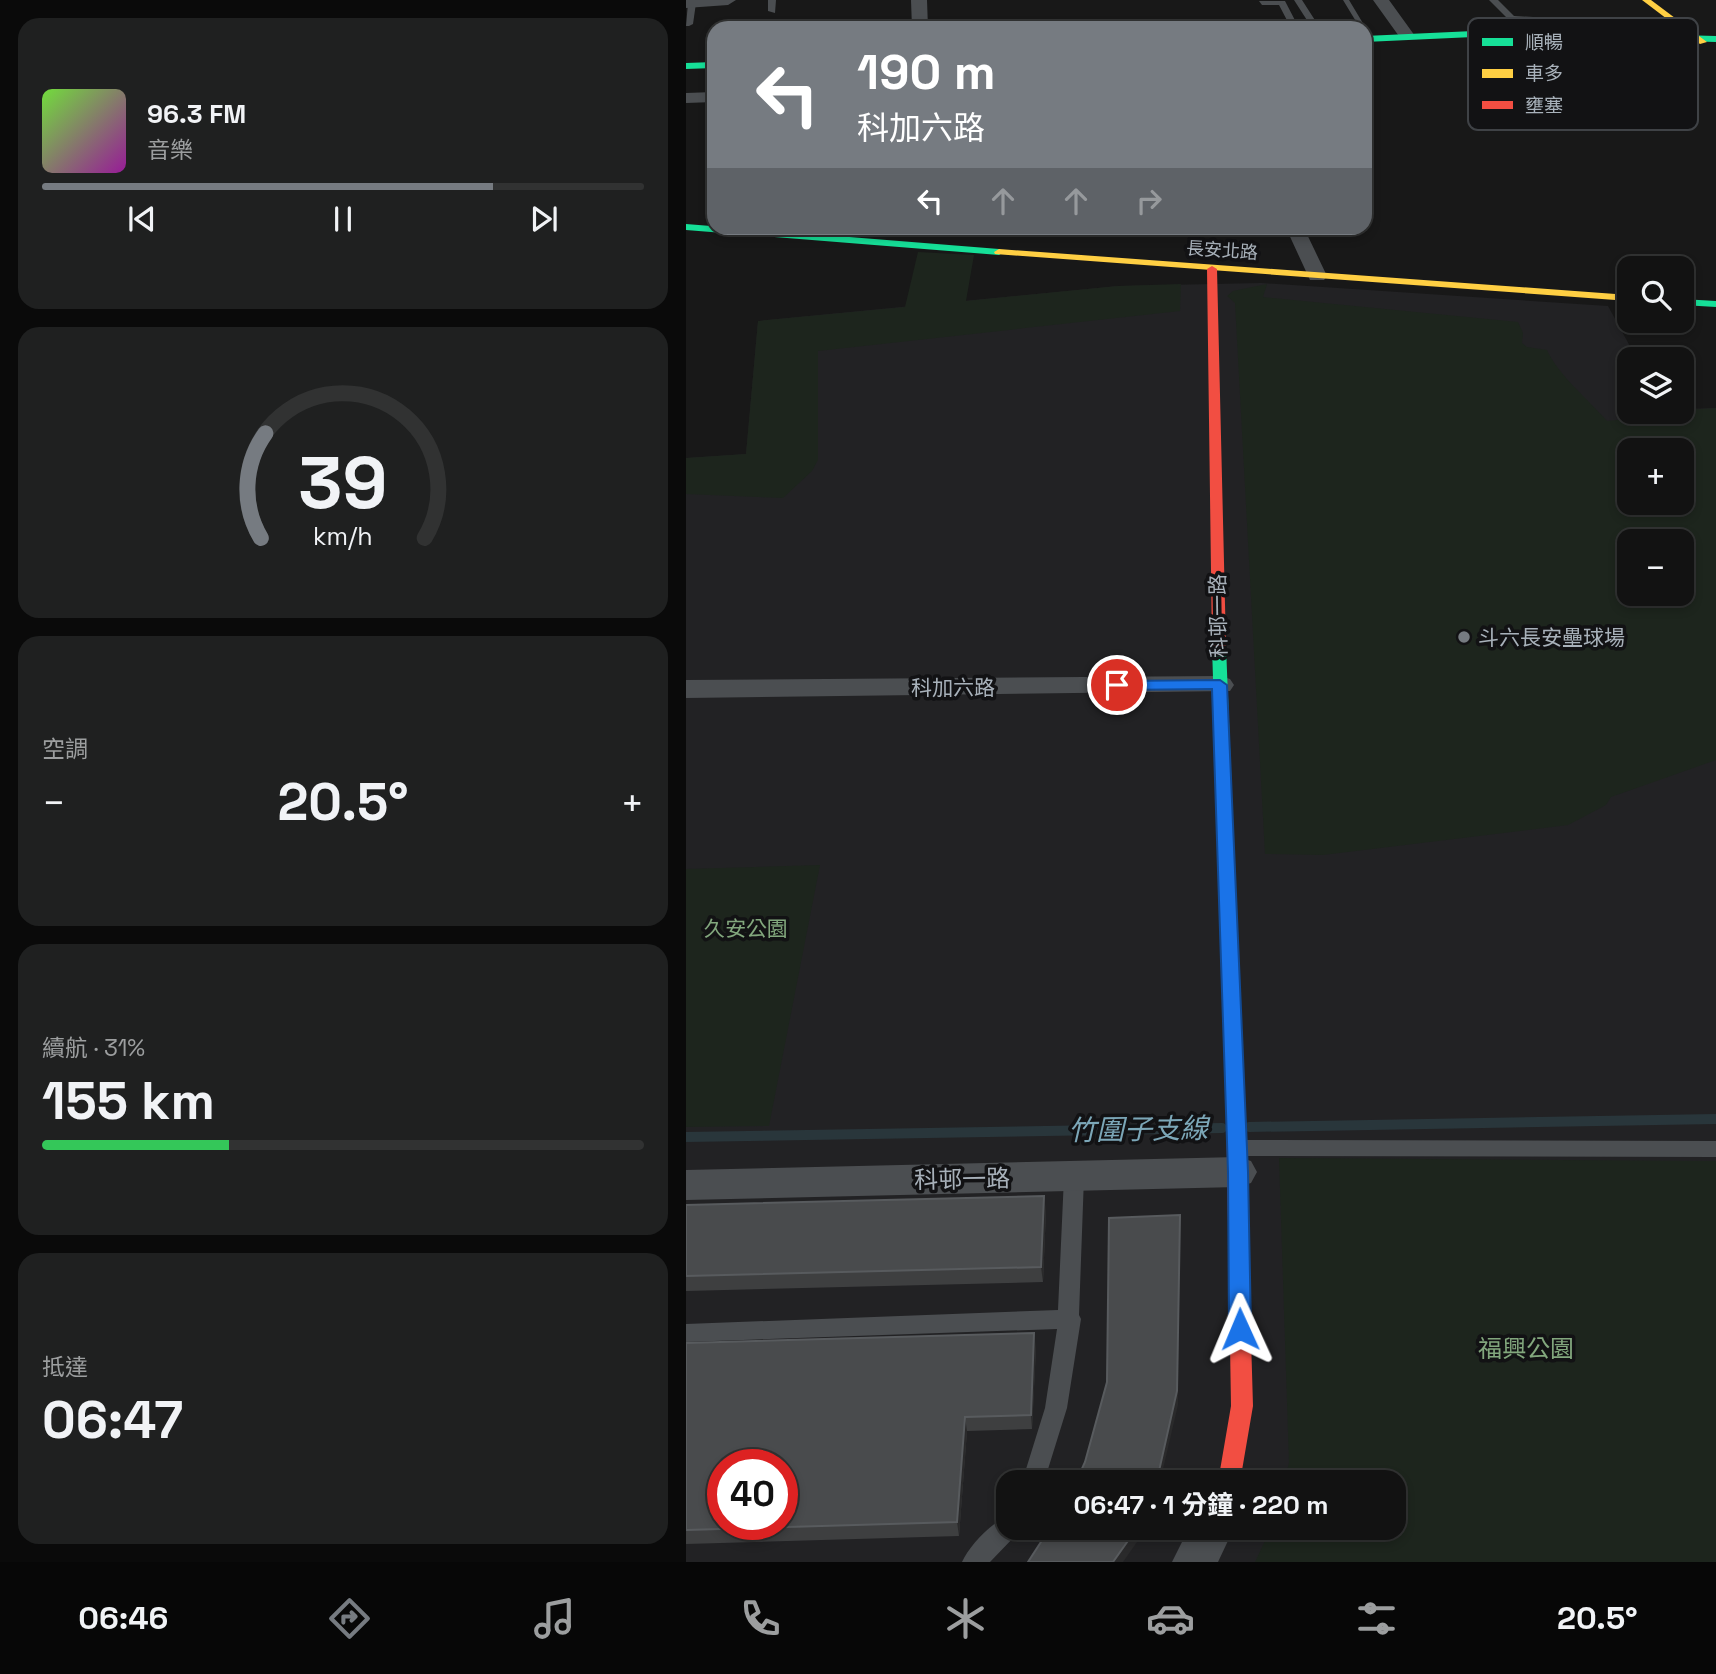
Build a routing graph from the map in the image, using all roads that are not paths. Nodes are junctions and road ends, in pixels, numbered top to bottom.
1 (728, 0) edge
2 (772, 0) edge
3 (919, 0) edge
4 (1298, 0) edge
5 (1381, 0) edge
6 (1493, 0) edge
7 (1646, 0) edge
8 (1346, 1) edge
9 (689, 3) edge
10 (1262, 3) dead end
11 (772, 11) dead end
12 (1512, 18) edge
13 (1670, 18) edge
14 (920, 21) edge
15 (1291, 21) edge
16 (1312, 21) edge
17 (1358, 21) edge
18 (690, 24) dead end
19 (1372, 33) edge
20 (1468, 34) edge
21 (1407, 36) junction
22 (1699, 39) joint
23 (1716, 39) edge
24 (1716, 51) edge
25 (707, 65) edge
26 (686, 66) edge
27 (707, 97) edge
28 (686, 98) edge
29 (686, 227) edge
30 (707, 229) edge
31 (786, 235) edge
32 (1298, 235) edge
33 (1212, 269) junction
34 (1317, 276) junction
35 (1617, 297) edge
36 (1694, 303) edge
37 (1716, 304) edge
38 (1220, 685) junction
39 (686, 689) edge
40 (1716, 1149) edge
41 (1238, 1160) junction
42 (1074, 1177) junction
43 (686, 1185) edge
44 (1070, 1319) junction
45 (686, 1332) edge
46 (1037, 1470) edge
47 (1233, 1470) edge
48 (996, 1539) edge
49 (1206, 1540) edge
50 (974, 1562) edge
51 (1194, 1562) edge

1 - 9 street
2 - 11 lane
3 - 14 street
4 - 16 lane
5 - 21 street
6 - 12 lane
7 - 13 street
8 - 17 lane
9 - 18 lane
10 - 15 lane
19 - 21 street
20 - 21 street
22 - 23 street
22 - 24 street
25 - 26 street
27 - 28 street
29 - 30 street, 長安北路
31 - 33 street, 長安北路
32 - 34 street
33 - 34 street, 長安北路
33 - 38 street, 科邨一路
34 - 35 street, 長安北路
36 - 37 street
38 - 39 street, 科加六路
38 - 41 street, 科邨一路
40 - 41 lane
41 - 42 street, 科邨一路
41 - 47 street, 科邨一路
42 - 43 street, 科邨一路
42 - 44 lane
44 - 45 lane
44 - 46 lane
48 - 50 lane
49 - 51 street

